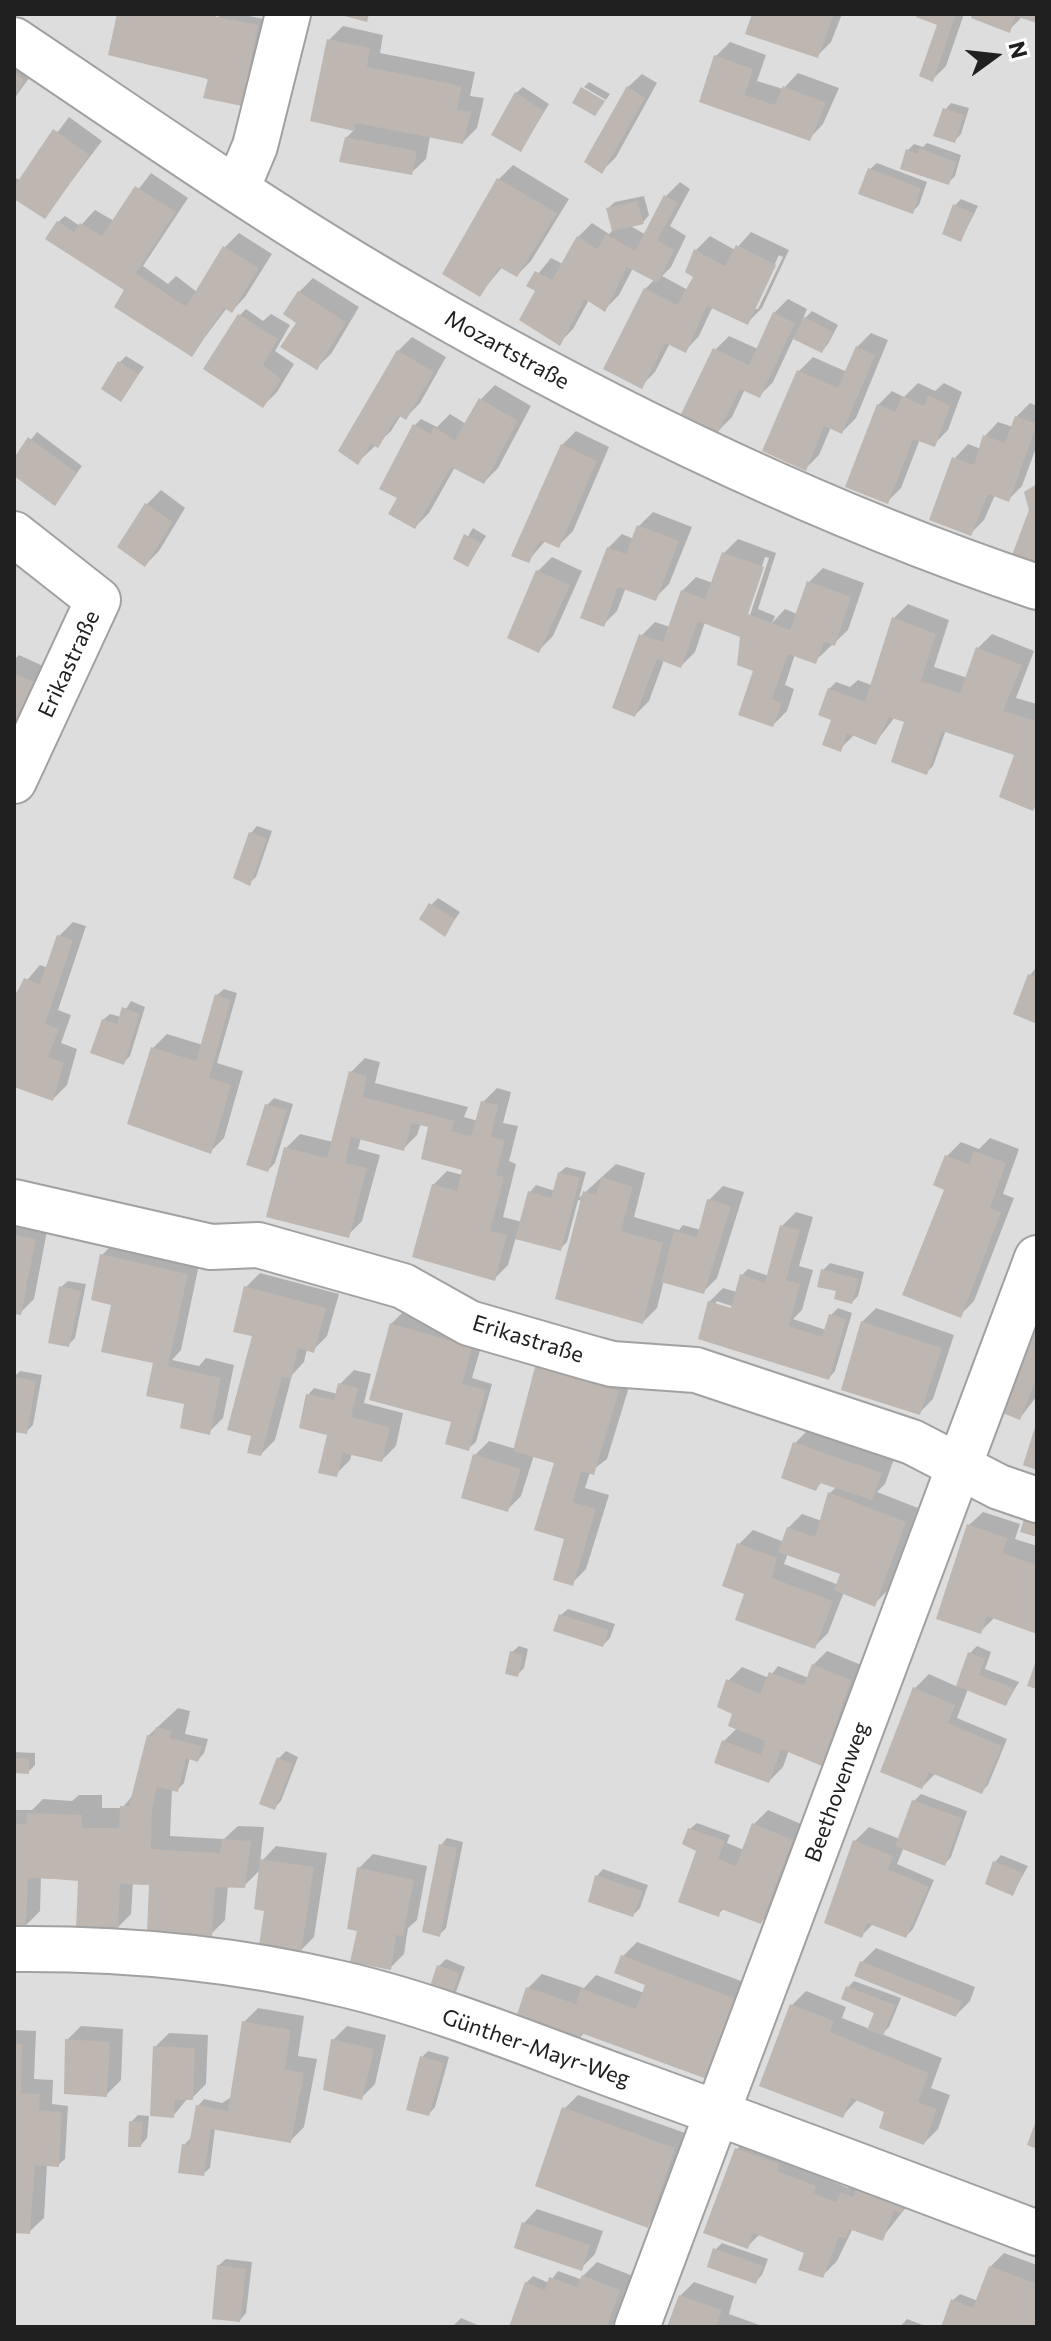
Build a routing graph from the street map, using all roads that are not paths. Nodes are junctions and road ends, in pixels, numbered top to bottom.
1 (288, 14) edge
2 (14, 40) edge
3 (237, 189) junction
4 (14, 534) edge
5 (1037, 587) edge
6 (14, 781) edge
7 (14, 1202) edge
8 (1037, 1258) edge
9 (959, 1465) junction
10 (1037, 1500) edge
11 (14, 1949) edge
12 (718, 2112) junction
13 (1037, 2233) edge
14 (637, 2327) edge

1 - 3 street
2 - 3 street, Mozartstraße
3 - 5 street, Mozartstraße
4 - 6 street, Erikastraße
7 - 9 street, Erikastraße
8 - 9 street, Beethovenweg
9 - 10 street, Erikastraße
9 - 12 street, Beethovenweg
11 - 12 street, Günther-Mayr-Weg
12 - 13 street, Günther-Mayr-Weg
12 - 14 street, Beethovenweg

